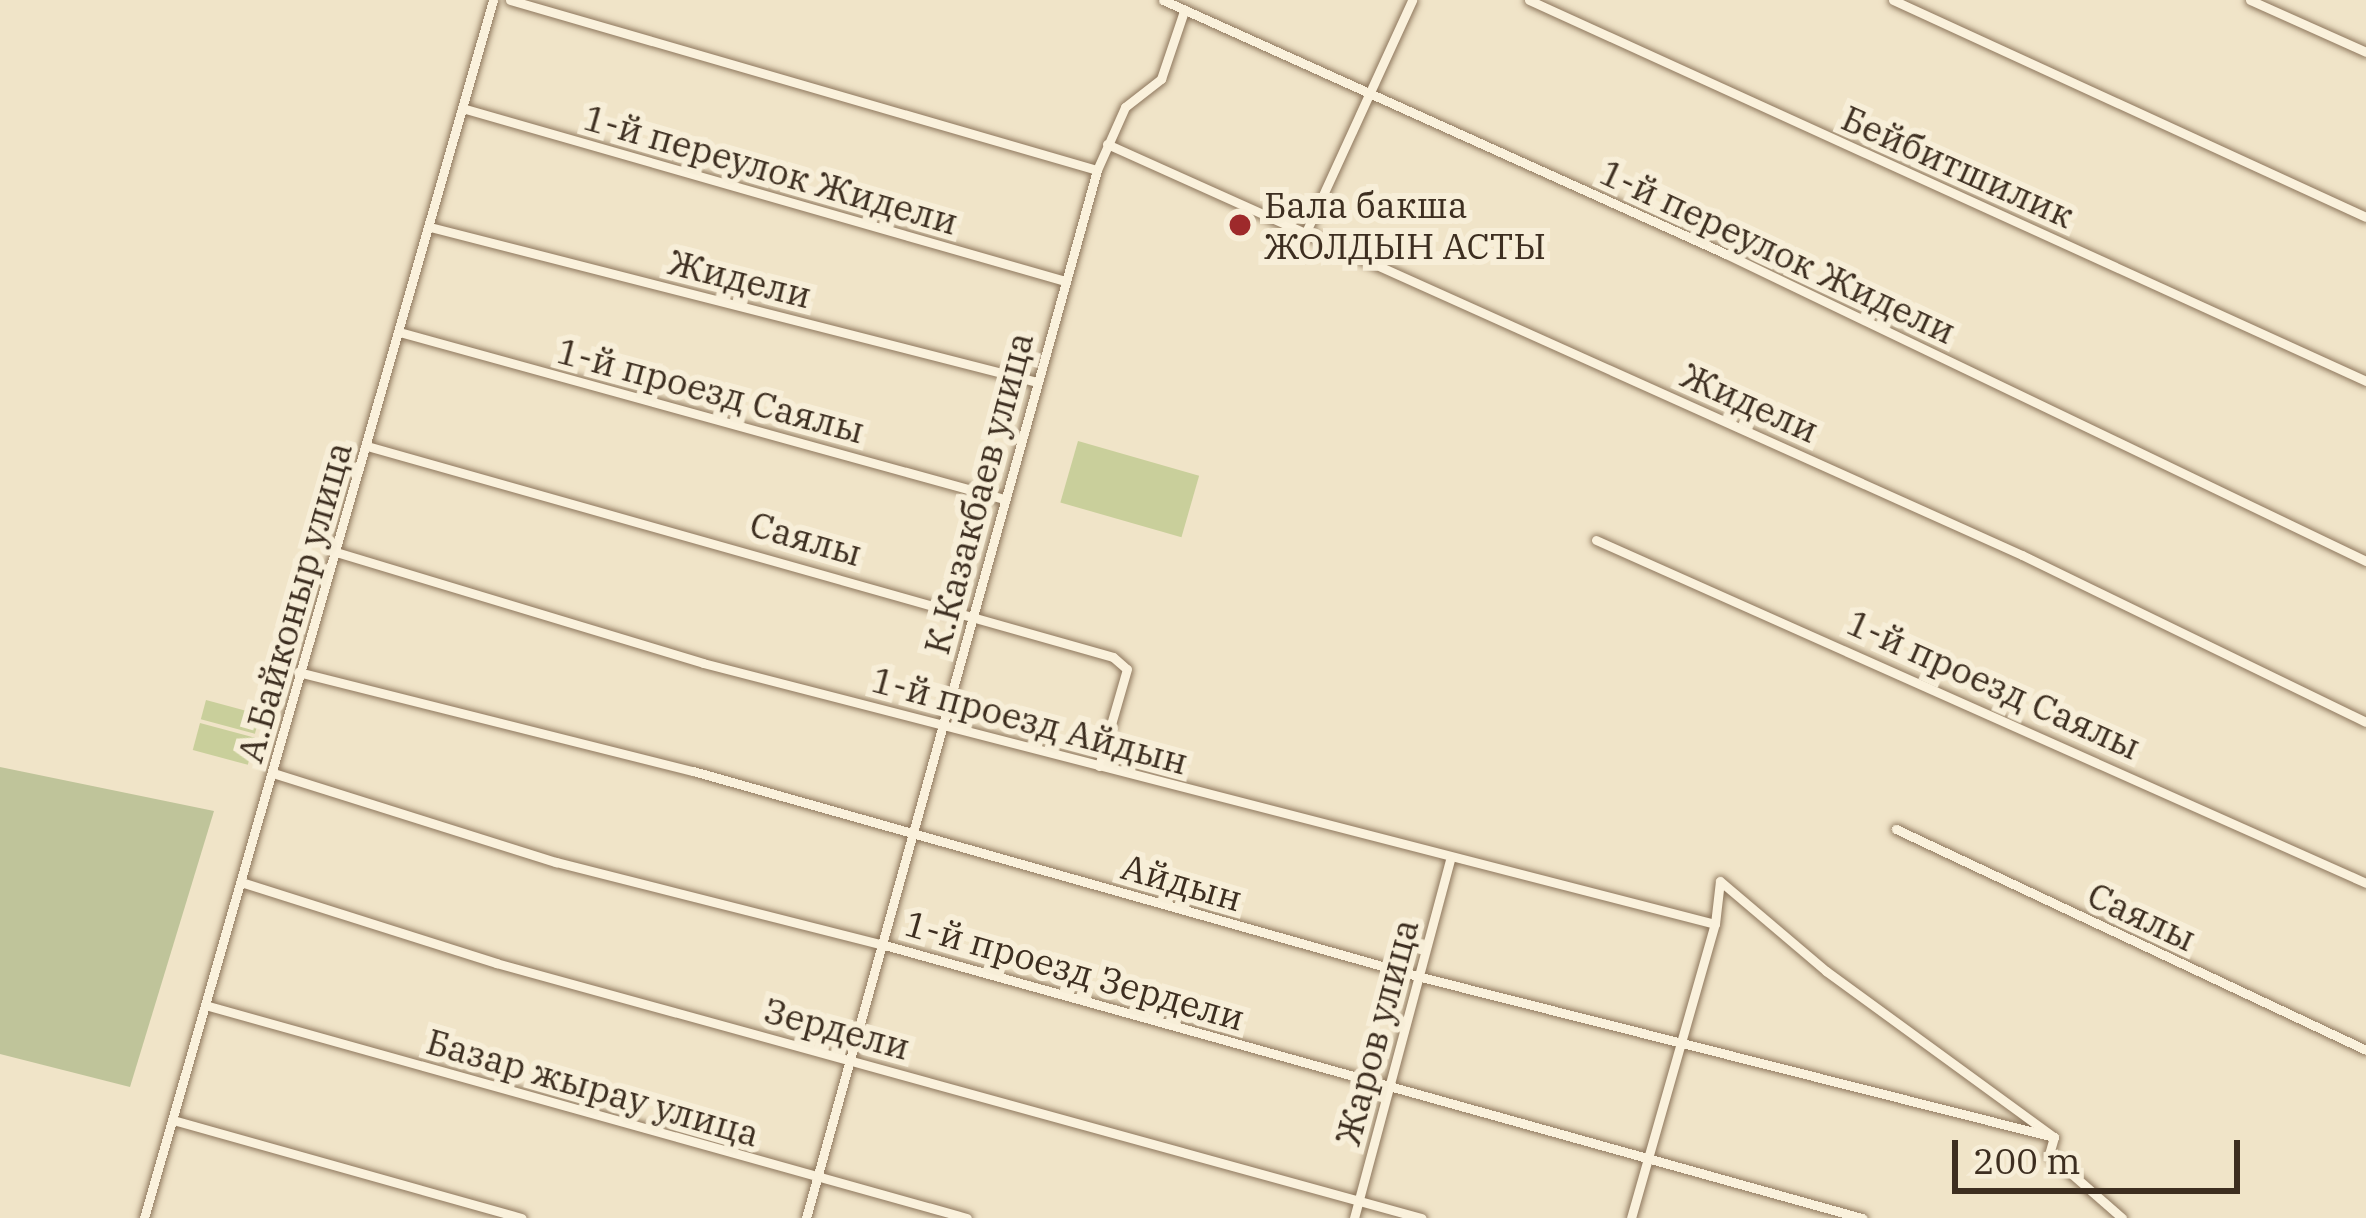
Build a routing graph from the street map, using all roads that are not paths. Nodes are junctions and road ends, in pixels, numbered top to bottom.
1 (493, 0) edge
2 (510, 0) edge
3 (1163, 0) edge
4 (1412, 0) edge
5 (1529, 0) edge
6 (1893, 0) edge
7 (2250, 0) edge
8 (1184, 10) junction
9 (2366, 52) edge
10 (1368, 96) junction
11 (462, 108) junction
12 (1107, 144) junction
13 (1097, 170) junction
14 (2366, 217) edge
15 (430, 227) junction
16 (1306, 232) junction
17 (1064, 280) junction
18 (403, 333) junction
19 (2366, 381) edge
20 (1037, 382) junction
21 (367, 446) junction
22 (1004, 499) junction
23 (1596, 540) dead end
24 (336, 552) junction
25 (2366, 561) edge
26 (972, 612) junction
27 (298, 672) junction
28 (2366, 722) edge
29 (944, 723) junction
30 (1099, 766) junction
31 (273, 773) junction
32 (1895, 829) dead end
33 (915, 835) junction
34 (1450, 860) junction
35 (241, 882) junction
36 (2366, 883) edge
37 (1715, 924) junction
38 (881, 944) junction
39 (1421, 977) junction
40 (205, 1005) junction
41 (1681, 1041) junction
42 (2366, 1050) edge
43 (850, 1058) junction
44 (1390, 1087) junction
45 (172, 1120) junction
46 (2054, 1137) junction
47 (1646, 1157) junction
48 (817, 1179) junction
49 (1359, 1200) junction
50 (144, 1218) edge
51 (522, 1218) edge
52 (806, 1218) edge
53 (967, 1218) edge
54 (1354, 1218) edge
55 (1421, 1218) edge
56 (1631, 1218) edge
57 (1862, 1218) edge
58 (2122, 1218) edge

1 - 11 street, А.Байконыр улица
2 - 13 street
3 - 8 street, 1-й переулок Жидели
4 - 10 street
5 - 19 street, Бейбитшилик
6 - 14 street
7 - 9 street
8 - 10 street, 1-й переулок Жидели
8 - 12 street, К.Казакбаев улица
10 - 16 street
10 - 25 street, 1-й переулок Жидели
11 - 15 street, А.Байконыр улица
11 - 17 street, 1-й переулок Жидели
12 - 13 street, К.Казакбаев улица
12 - 16 street, Жидели
13 - 17 street, К.Казакбаев улица
15 - 18 street, А.Байконыр улица
15 - 20 street, Жидели
16 - 28 street, Жидели
17 - 20 street, К.Казакбаев улица
18 - 21 street, А.Байконыр улица
18 - 22 street, 1-й проезд Саялы
20 - 22 street, К.Казакбаев улица
21 - 24 street, А.Байконыр улица
21 - 26 street, Саялы
22 - 26 street, К.Казакбаев улица
23 - 36 street, 1-й проезд Саялы
24 - 27 street, А.Байконыр улица
24 - 29 street, 1-й проезд Айдын
26 - 29 street, К.Казакбаев улица
26 - 30 street, Саялы
27 - 31 street, А.Байконыр улица
27 - 33 street, Айдын
29 - 30 street, 1-й проезд Айдын
29 - 33 street, К.Казакбаев улица
30 - 34 street, 1-й проезд Айдын
31 - 35 street, А.Байконыр улица
31 - 38 street, 1-й проезд Зердели
32 - 42 street, Саялы
33 - 38 street, К.Казакбаев улица
33 - 39 street, Айдын
34 - 37 street, 1-й проезд Айдын
34 - 39 street, Жаров улица
35 - 40 street, А.Байконыр улица
35 - 43 street, Зердели
37 - 41 street
37 - 46 street
38 - 43 street, К.Казакбаев улица
38 - 44 street, 1-й проезд Зердели
39 - 41 street, Айдын
39 - 44 street, Жаров улица
40 - 45 street, А.Байконыр улица
40 - 48 street, Базар жырау улица
41 - 46 street, Айдын
41 - 47 street
43 - 48 street, К.Казакбаев улица
43 - 49 street, Зердели
44 - 47 street, 1-й проезд Зердели
44 - 49 street, Жаров улица
45 - 50 street, А.Байконыр улица
45 - 51 street
46 - 58 street
47 - 56 street
47 - 57 street, 1-й проезд Зердели
48 - 52 street, К.Казакбаев улица
48 - 53 street, Базар жырау улица
49 - 54 street, Жаров улица
49 - 55 street, Зердели

